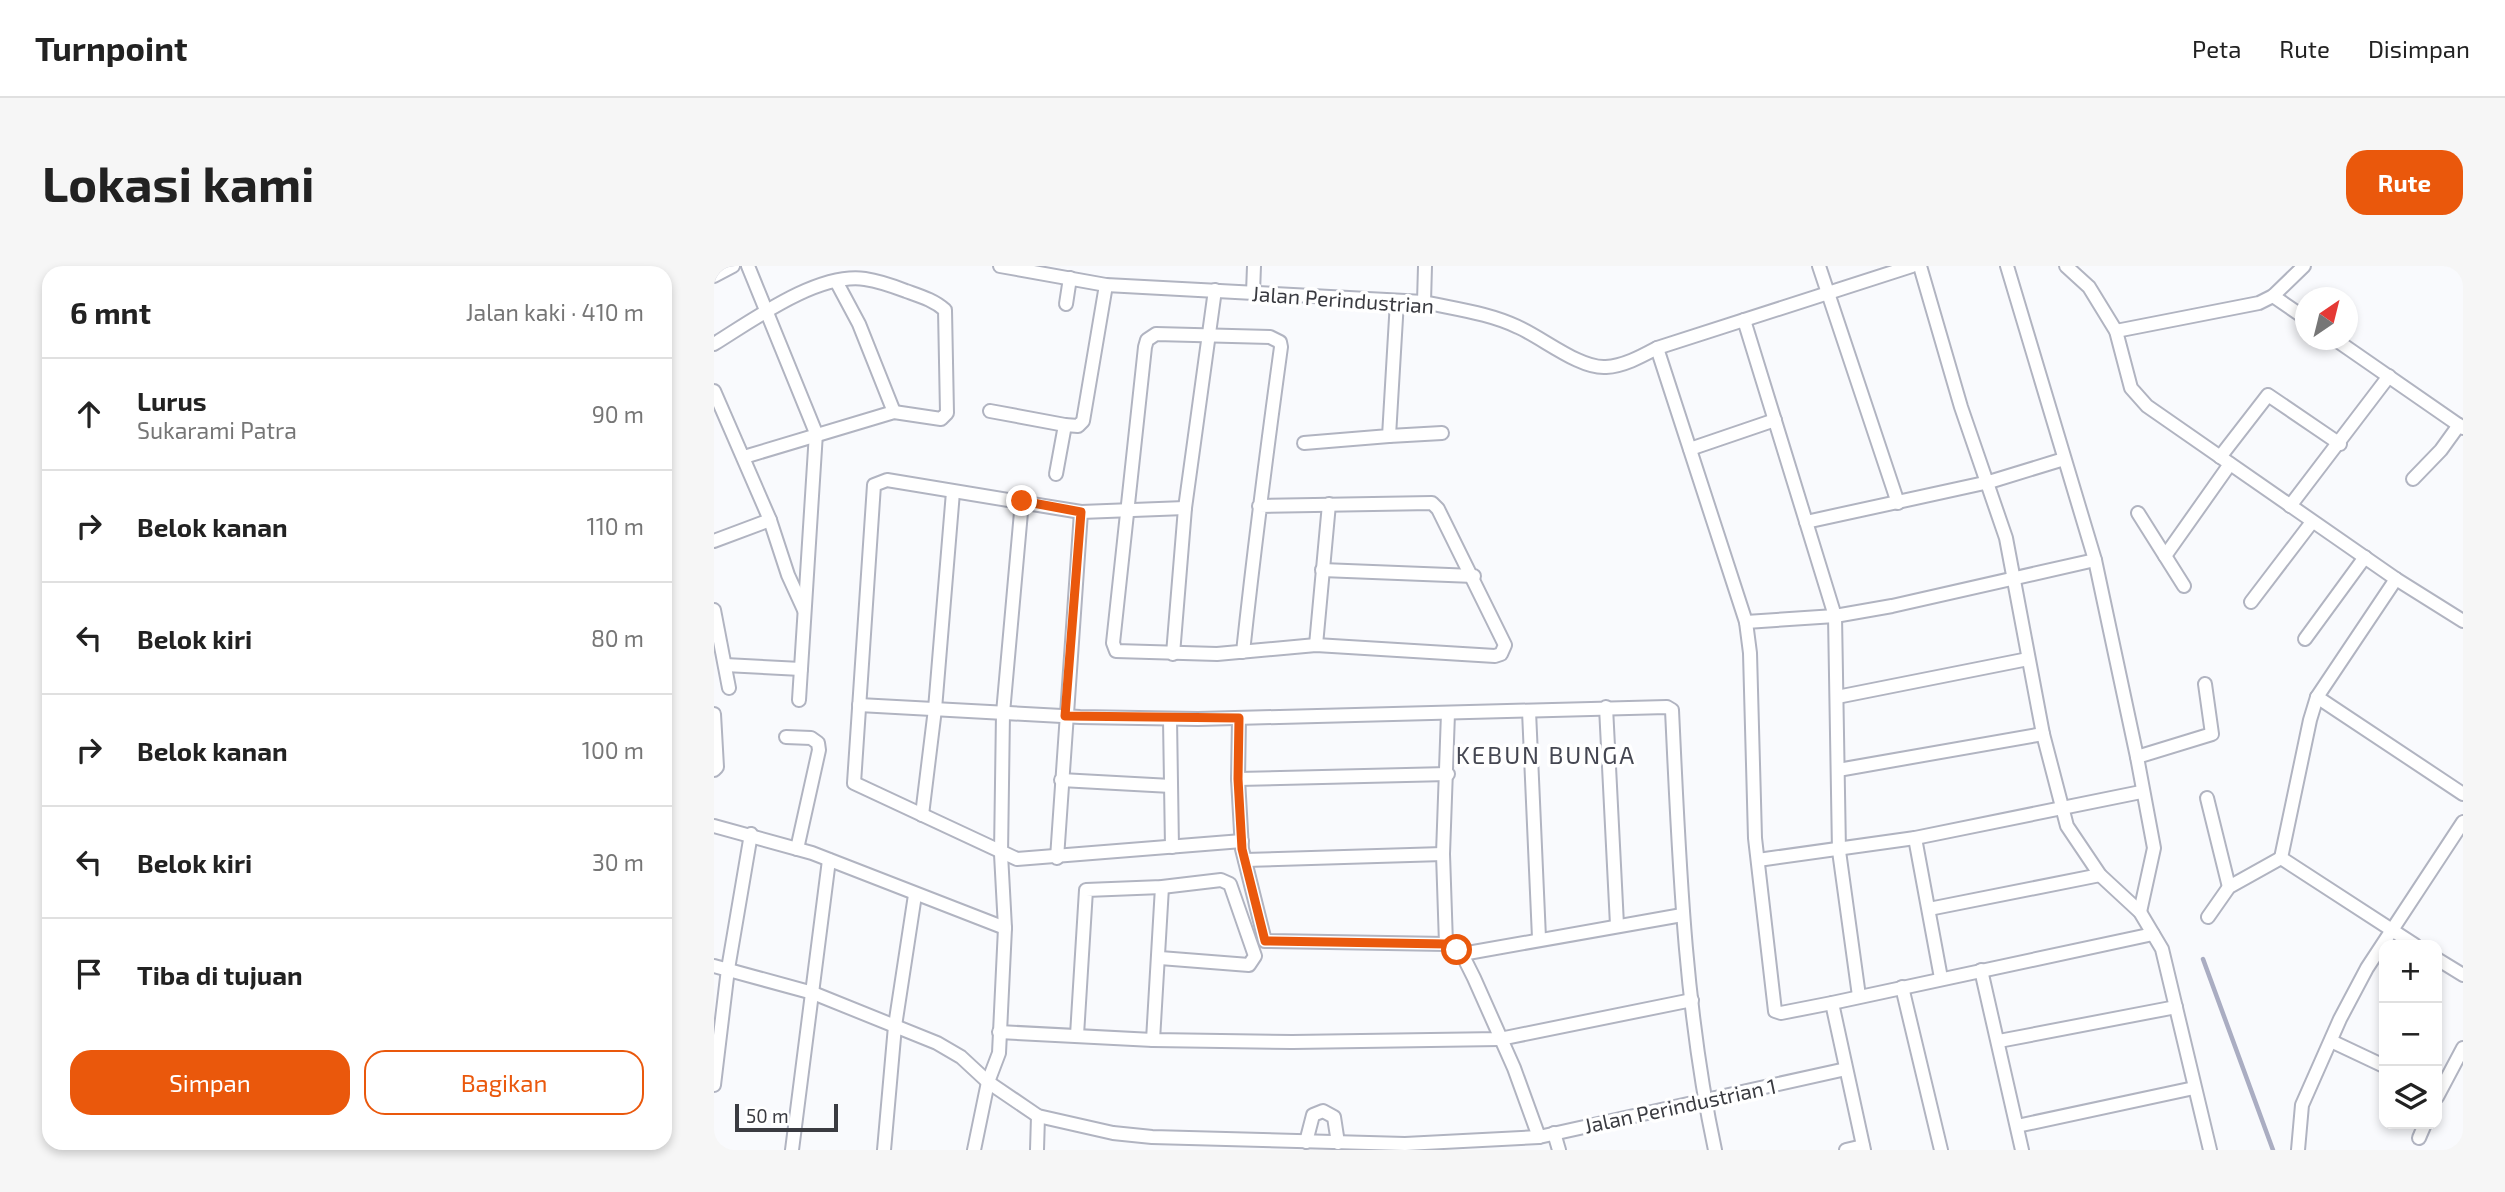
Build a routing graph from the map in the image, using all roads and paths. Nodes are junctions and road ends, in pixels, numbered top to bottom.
1 (733, 266) edge
2 (748, 266) edge
3 (1000, 266) edge
4 (1254, 266) edge
5 (1425, 266) edge
6 (1819, 266) edge
7 (1912, 266) edge
8 (1920, 266) edge
9 (2007, 266) edge
10 (2066, 266) edge
11 (2304, 266) edge
12 (1057, 271) edge
13 (715, 274) edge
14 (1070, 278) junction
15 (836, 281) junction
16 (1106, 285) junction
17 (1215, 290) junction
18 (1253, 293) junction
19 (1827, 294) junction
20 (2273, 296) junction
21 (1397, 301) junction
22 (1424, 302) junction
23 (1066, 304) dead end
24 (768, 310) junction
25 (2295, 311) edge
26 (1744, 320) junction
27 (2116, 331) junction
28 (1208, 337) junction
29 (714, 344) edge
30 (1657, 348) junction
31 (2351, 350) edge
32 (2389, 376) junction
33 (714, 391) edge
34 (990, 411) dead end
35 (894, 412) junction
36 (1775, 420) junction
37 (1065, 425) junction
38 (2461, 427) edge
39 (816, 433) junction
40 (1443, 433) dead end
41 (1389, 436) junction
42 (1304, 443) dead end
43 (2340, 444) junction
44 (1690, 449) junction
45 (744, 457) junction
46 (2064, 459) junction
47 (2225, 460) junction
48 (1056, 474) dead end
49 (2413, 479) dead end
50 (1989, 482) junction
51 (953, 492) junction
52 (1022, 501) junction
53 (1899, 503) junction
54 (1329, 505) junction
55 (1259, 506) junction
56 (2290, 506) junction
57 (1185, 508) junction
58 (1081, 512) junction
59 (1125, 512) junction
60 (2138, 513) dead end
61 (770, 520) junction
62 (1806, 522) junction
63 (2312, 522) junction
64 (714, 541) edge
65 (2165, 556) junction
66 (2365, 557) junction
67 (2095, 560) junction
68 (1322, 570) junction
69 (1474, 576) junction
70 (2015, 578) junction
71 (2396, 579) junction
72 (2184, 586) dead end
73 (2251, 602) dead end
74 (714, 610) edge
75 (804, 610) junction
76 (1835, 616) junction
77 (2463, 621) edge
78 (1746, 622) junction
79 (2305, 639) dead end
80 (1316, 645) junction
81 (1243, 652) junction
82 (1173, 654) junction
83 (2028, 659) junction
84 (725, 665) junction
85 (801, 669) junction
86 (2205, 684) dead end
87 (729, 688) dead end
88 (1838, 697) junction
89 (2317, 697) junction
90 (799, 700) dead end
91 (859, 705) junction
92 (1606, 707) junction
93 (935, 709) junction
94 (1528, 711) junction
95 (1003, 713) junction
96 (1448, 713) junction
97 (714, 714) edge
98 (1065, 716) junction
99 (1239, 718) junction
100 (1170, 719) junction
101 (2043, 734) junction
102 (786, 737) dead end
103 (2137, 757) junction
104 (714, 770) edge
105 (1838, 770) junction
106 (1448, 774) junction
107 (1238, 779) junction
108 (1061, 780) junction
109 (1171, 786) junction
110 (2141, 792) junction
111 (2463, 794) edge
112 (2207, 798) dead end
113 (2062, 810) junction
114 (922, 815) junction
115 (2463, 822) edge
116 (714, 826) edge
117 (751, 834) junction
118 (1915, 838) junction
119 (1242, 841) junction
120 (1172, 847) junction
121 (797, 849) junction
122 (1839, 851) junction
123 (1001, 854) junction
124 (1443, 854) junction
125 (1057, 858) junction
126 (2281, 858) junction
127 (829, 860) junction
128 (1245, 860) junction
129 (1758, 860) junction
130 (2100, 875) junction
131 (1162, 887) junction
132 (2229, 887) junction
133 (915, 895) junction
134 (1928, 909) junction
135 (2140, 912) junction
136 (1682, 915) junction
137 (2208, 917) dead end
138 (1617, 925) junction
139 (1004, 928) junction
140 (2392, 931) junction
141 (2153, 934) junction
142 (1539, 938) junction
143 (2407, 940) edge
144 (1446, 944) junction
145 (1462, 954) junction
146 (1160, 958) junction
147 (2442, 962) edge
148 (714, 966) edge
149 (728, 969) junction
150 (1981, 970) junction
151 (2463, 975) edge
152 (1941, 978) junction
153 (1902, 987) junction
154 (813, 993) junction
155 (1859, 996) junction
156 (1692, 1000) junction
157 (1832, 1003) junction
158 (2176, 1007) junction
159 (895, 1026) junction
160 (999, 1032) junction
161 (1077, 1035) junction
162 (1500, 1039) junction
163 (1153, 1040) junction
164 (1999, 1041) junction
165 (2331, 1041) junction
166 (2463, 1048) edge
167 (2379, 1064) edge
168 (1846, 1069) junction
169 (988, 1082) junction
170 (714, 1084) edge
171 (2442, 1085) edge
172 (2194, 1088) junction
173 (1704, 1100) junction
174 (1038, 1116) junction
175 (2018, 1126) junction
176 (2423, 1129) edge
177 (1554, 1133) junction
178 (1539, 1137) junction
179 (2419, 1138) dead end
180 (1306, 1142) junction
181 (1152, 1143) edge
182 (1338, 1143) junction
183 (1289, 1146) edge
184 (1864, 1148) edge
185 (792, 1150) edge
186 (884, 1150) edge
187 (974, 1150) edge
188 (1037, 1150) edge
189 (1559, 1150) edge
190 (1715, 1150) edge
191 (1846, 1150) edge
192 (1941, 1150) edge
193 (2022, 1150) edge
194 (2210, 1150) edge
195 (2298, 1150) edge

1 - 13 street
2 - 24 street
3 - 12 street, Jalan Perindustrian
4 - 18 street
5 - 22 street
6 - 19 street
7 - 19 street, Jalan Perindustrian
8 - 50 street
9 - 46 street
10 - 27 street
11 - 20 street
12 - 14 street, Jalan Perindustrian
14 - 16 street, Jalan Perindustrian
14 - 23 street
15 - 24 street
15 - 35 street
15 - 35 street
16 - 17 street, Jalan Perindustrian
16 - 37 street
17 - 18 street, Jalan Perindustrian
17 - 28 street
18 - 21 street, Jalan Perindustrian
19 - 26 street, Jalan Perindustrian
19 - 53 street
20 - 25 street
20 - 27 street
21 - 22 street, Jalan Perindustrian
21 - 41 street
22 - 30 street, Jalan Perindustrian
24 - 29 street
24 - 39 street
26 - 30 street, Jalan Perindustrian
26 - 36 street
27 - 47 street
28 - 55 street
28 - 57 street
28 - 59 street
30 - 44 street
31 - 32 street
32 - 38 street
32 - 43 street
33 - 45 street
34 - 37 street
35 - 39 street
36 - 44 street
36 - 62 street
37 - 48 street
38 - 49 street
39 - 45 street
39 - 75 street
40 - 41 street
41 - 42 street
43 - 47 street
43 - 56 street
44 - 78 street
45 - 61 street
46 - 50 street
46 - 67 street
47 - 56 street
47 - 65 street
50 - 53 street
50 - 70 street
51 - 52 street
51 - 91 street
51 - 93 street
52 - 58 street
52 - 95 street
53 - 62 street
54 - 55 street
54 - 68 street
54 - 69 street
55 - 81 street
56 - 63 street
57 - 59 street
57 - 82 street
58 - 59 street
58 - 98 street
59 - 82 street
60 - 65 street
61 - 64 street
61 - 75 street
62 - 76 street
63 - 66 street
63 - 73 street
65 - 72 street
66 - 71 street
66 - 79 street
67 - 70 street
67 - 103 street
68 - 69 street
68 - 80 street
69 - 80 street
70 - 76 street
70 - 83 street
71 - 77 street
71 - 89 street
74 - 84 street
75 - 85 street
76 - 78 street
76 - 88 street
78 - 129 street
80 - 81 street
81 - 82 street
83 - 88 street
83 - 101 street
84 - 85 street
84 - 87 street
85 - 90 street
86 - 103 street
88 - 105 street
89 - 111 street
89 - 126 street
91 - 93 street
91 - 114 street
92 - 94 street
92 - 136 street
92 - 138 street
93 - 95 street
93 - 114 street
94 - 96 street
94 - 142 street
95 - 98 street
95 - 123 street
96 - 99 street
96 - 106 street
97 - 104 street
98 - 100 street
98 - 108 street
99 - 100 street
99 - 107 street
100 - 109 street
101 - 105 street
101 - 113 street
102 - 121 street
103 - 110 street
105 - 122 street
106 - 107 street
106 - 124 street
107 - 119 street
108 - 109 street
108 - 125 street
109 - 120 street
110 - 113 street
110 - 135 street
112 - 132 street
113 - 118 street
113 - 130 street
114 - 123 street
115 - 140 street
116 - 117 street
117 - 121 street
117 - 149 street
118 - 122 street
118 - 134 street
119 - 120 street
119 - 128 street
120 - 125 street
121 - 127 street
122 - 129 street
122 - 155 street
123 - 125 street
123 - 139 street
124 - 128 street
124 - 144 street
126 - 132 street
126 - 140 street
127 - 133 street
127 - 154 street
128 - 144 street
129 - 157 street
130 - 134 street
130 - 135 street
131 - 146 street
131 - 146 street
131 - 161 street
132 - 137 street
133 - 139 street
133 - 159 street
134 - 152 street
135 - 141 street
136 - 138 street
136 - 156 street
138 - 142 street
139 - 160 street
140 - 143 street
140 - 165 street
141 - 150 street
141 - 158 street
142 - 145 street
144 - 145 street
145 - 162 street
146 - 163 street
147 - 151 street
148 - 149 street, Jalan Perindustrian 1
149 - 154 street, Jalan Perindustrian 1
149 - 170 street
150 - 152 street
150 - 164 street
152 - 153 street
153 - 155 street
153 - 192 street
154 - 159 street, Jalan Perindustrian 1
154 - 185 street
155 - 157 street
156 - 162 street
156 - 173 street
157 - 168 street
158 - 164 street
158 - 172 street
159 - 169 street, Jalan Perindustrian 1
159 - 186 street
160 - 161 street
160 - 169 street
161 - 163 street
162 - 163 street
162 - 178 street
164 - 175 street
165 - 167 street
165 - 195 street
166 - 171 street
168 - 173 street, Jalan Perindustrian 1
168 - 184 street
169 - 174 street, Jalan Perindustrian 1
169 - 187 street
172 - 175 street
172 - 194 street
173 - 177 street, Jalan Perindustrian 1
173 - 190 street
174 - 181 street, Jalan Perindustrian 1
174 - 188 street
175 - 193 street
176 - 179 street
177 - 178 street, Jalan Perindustrian 1
177 - 189 street
178 - 182 street, Jalan Perindustrian 1
180 - 182 street, Jalan Perindustrian 1
180 - 182 street
180 - 183 street, Jalan Perindustrian 1
181 - 183 street, Jalan Perindustrian 1
184 - 191 street

